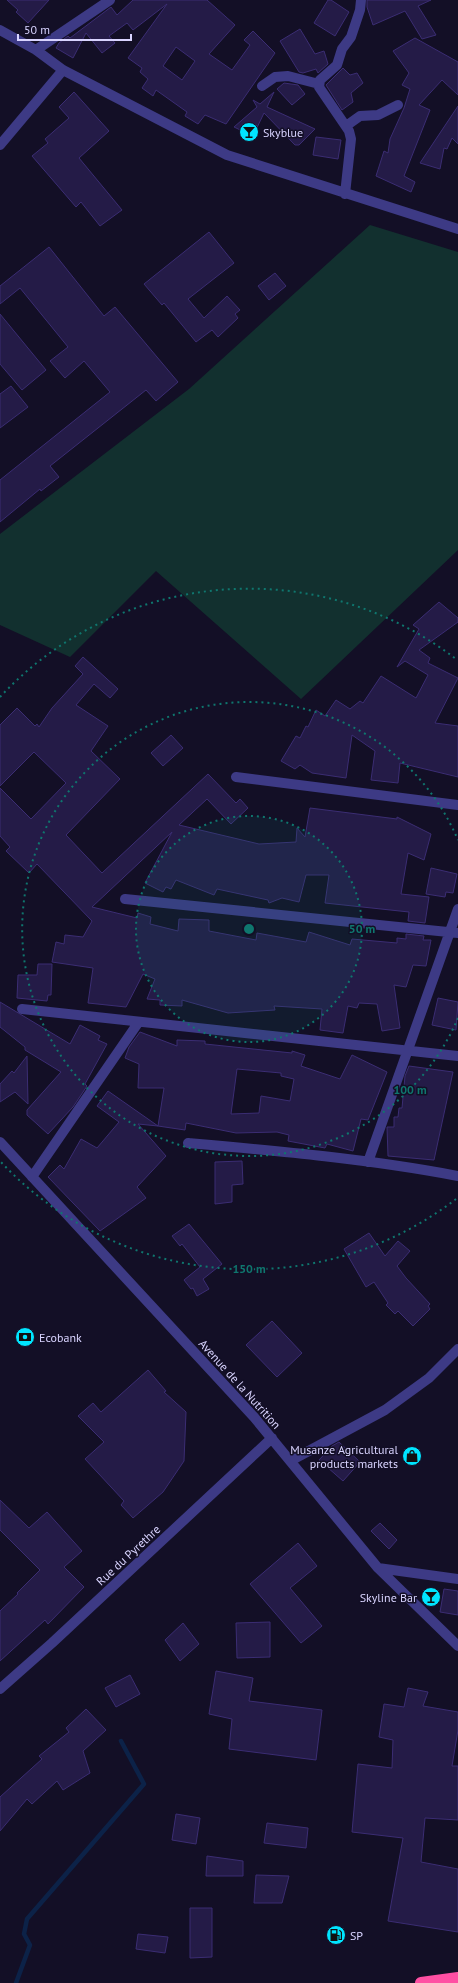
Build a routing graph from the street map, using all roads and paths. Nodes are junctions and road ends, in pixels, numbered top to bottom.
1 (110, 0) edge
2 (361, 0) edge
3 (0, 30) edge
4 (36, 50) junction
5 (63, 70) junction
6 (319, 84) junction
7 (262, 86) dead end
8 (398, 105) dead end
9 (346, 126) junction
10 (0, 145) edge
11 (345, 194) junction
12 (458, 230) edge
13 (236, 777) dead end
14 (458, 805) edge
15 (125, 899) dead end
16 (458, 909) edge
17 (454, 933) edge
18 (22, 1009) dead end
19 (138, 1023) junction
20 (408, 1049) junction
21 (458, 1056) edge
22 (0, 1142) edge
23 (188, 1143) dead end
24 (368, 1162) junction
25 (458, 1176) edge
26 (32, 1177) junction
27 (458, 1348) edge
28 (272, 1438) junction
29 (290, 1461) junction
30 (378, 1568) junction
31 (458, 1579) edge
32 (458, 1646) edge
33 (0, 1689) edge
34 (458, 1978) edge
35 (420, 1983) edge

1 - 4 street
2 - 6 street
3 - 4 street
4 - 5 street
5 - 10 street
5 - 11 street
6 - 7 street
6 - 9 street
8 - 9 street
9 - 11 street
11 - 12 street
13 - 14 street
15 - 17 street
16 - 17 street
17 - 20 street
18 - 19 street
19 - 20 street
19 - 26 street
20 - 21 street
20 - 24 street
22 - 26 street, Avenue de la Nutrition
23 - 24 street
24 - 25 street
26 - 28 street, Avenue de la Nutrition
27 - 29 street
28 - 29 street, Avenue de la Nutrition
28 - 33 street, Rue du Pyrethre
29 - 30 street, Avenue de la Nutrition
30 - 31 street
30 - 32 street, Avenue de la Nutrition
34 - 35 highway

